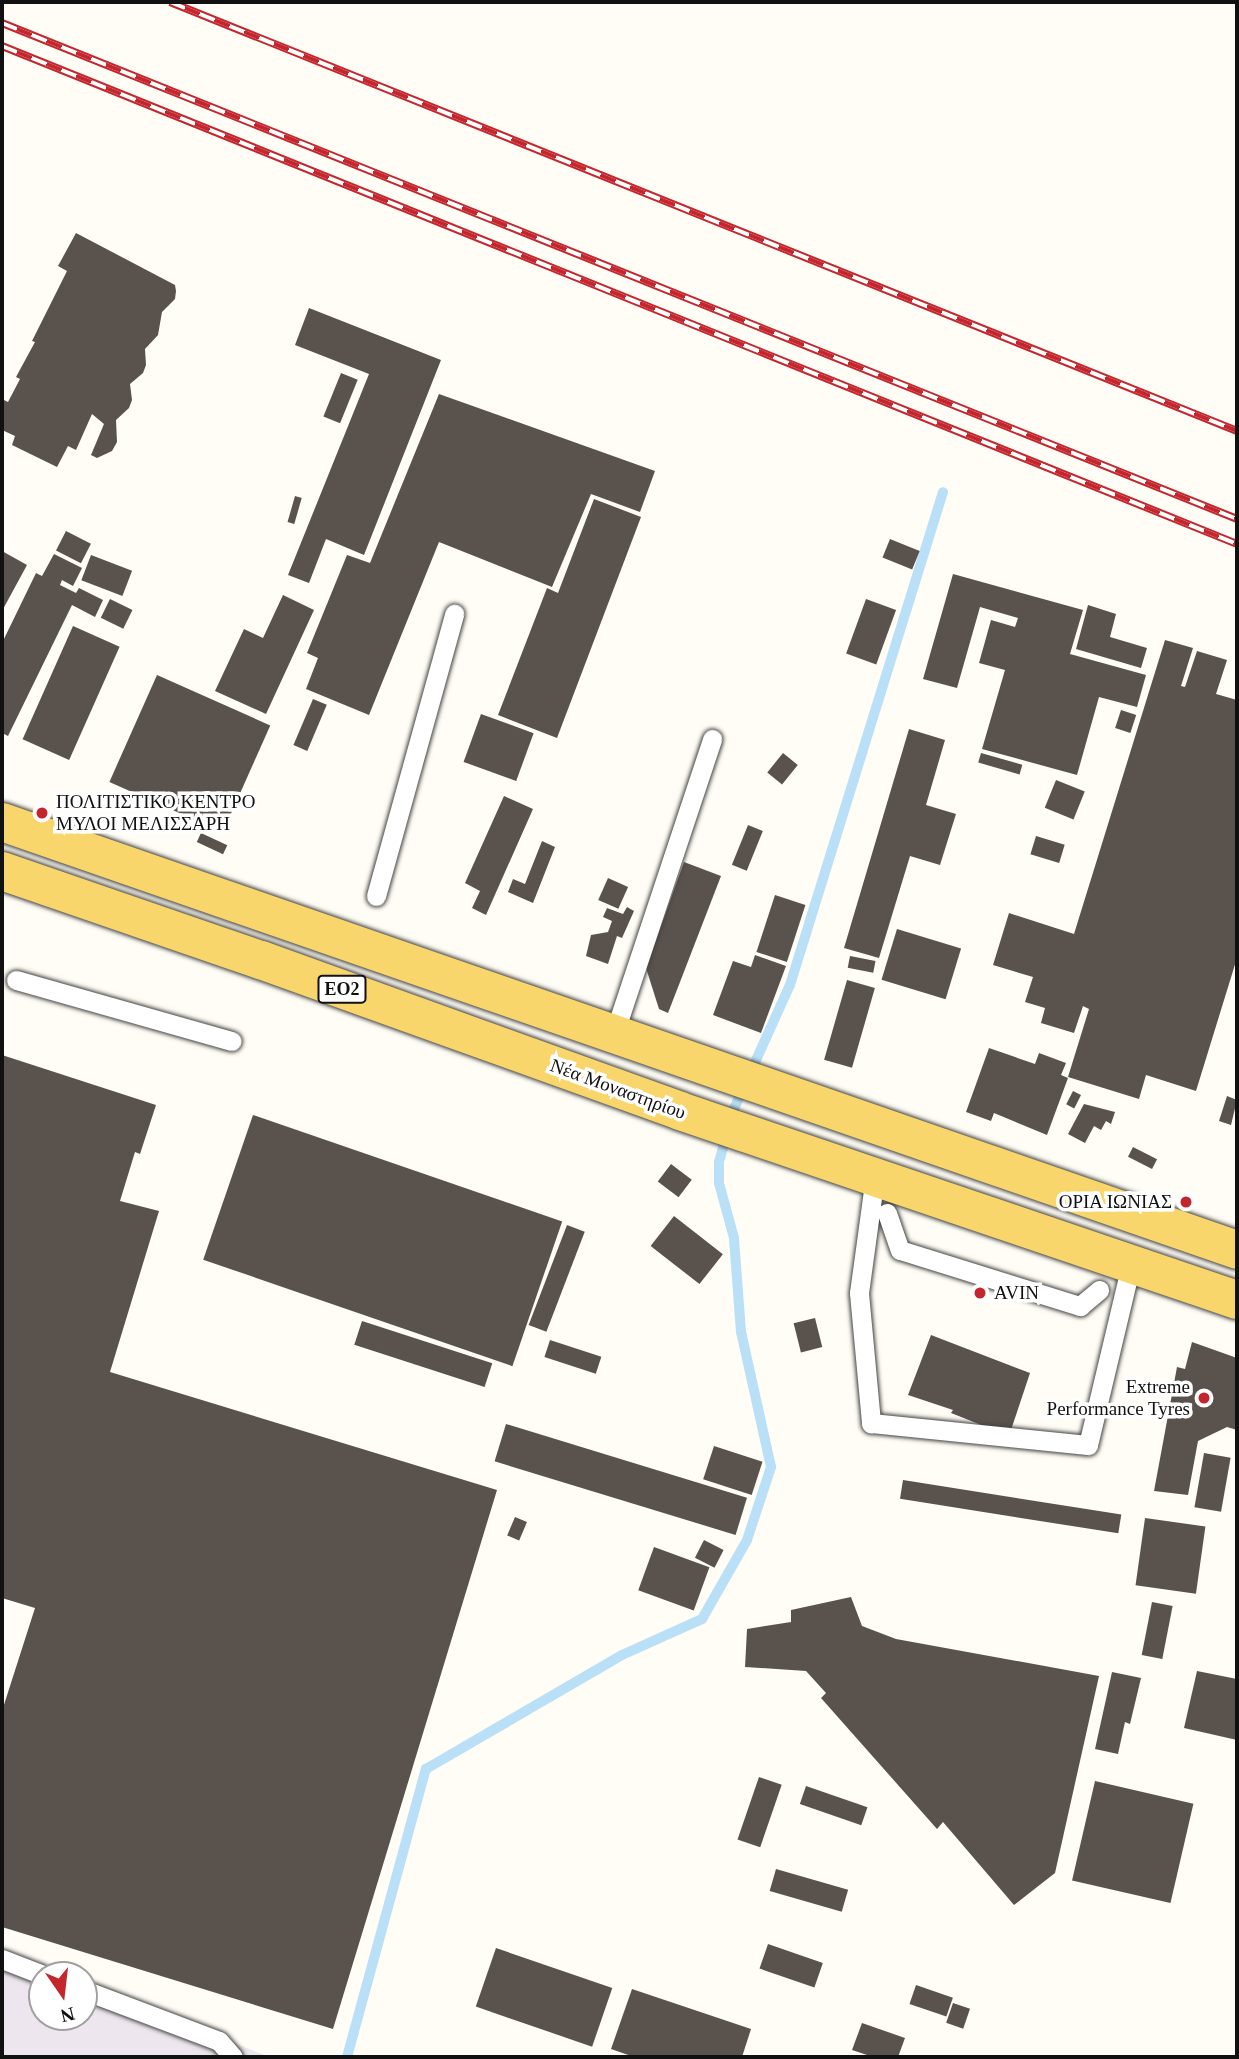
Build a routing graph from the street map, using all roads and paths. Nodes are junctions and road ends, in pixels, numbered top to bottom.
1 (454, 614) dead end
2 (712, 739) dead end
3 (2, 822) edge
4 (2, 871) edge
5 (376, 896) dead end
6 (16, 979) dead end
7 (614, 1034) junction
8 (232, 1041) dead end
9 (875, 1176) junction
10 (887, 1213) dead end
11 (1237, 1250) edge
12 (1131, 1264) junction
13 (1099, 1290) dead end
14 (1237, 1300) edge
15 (2, 1959) edge
16 (28, 1969) edge
17 (98, 1995) edge
18 (233, 2057) edge

1 - 5 lane
2 - 7 lane
3 - 7 main road, ΕΟ2
4 - 9 main road, Νέα Μοναστηρίου / ΕΟ2
6 - 8 lane
7 - 11 main road, ΕΟ2
9 - 12 main road, Νέα Μοναστηρίου / ΕΟ2
9 - 12 lane
10 - 13 lane
12 - 14 main road, Νέα Μοναστηρίου / ΕΟ2
15 - 16 lane
17 - 18 lane

